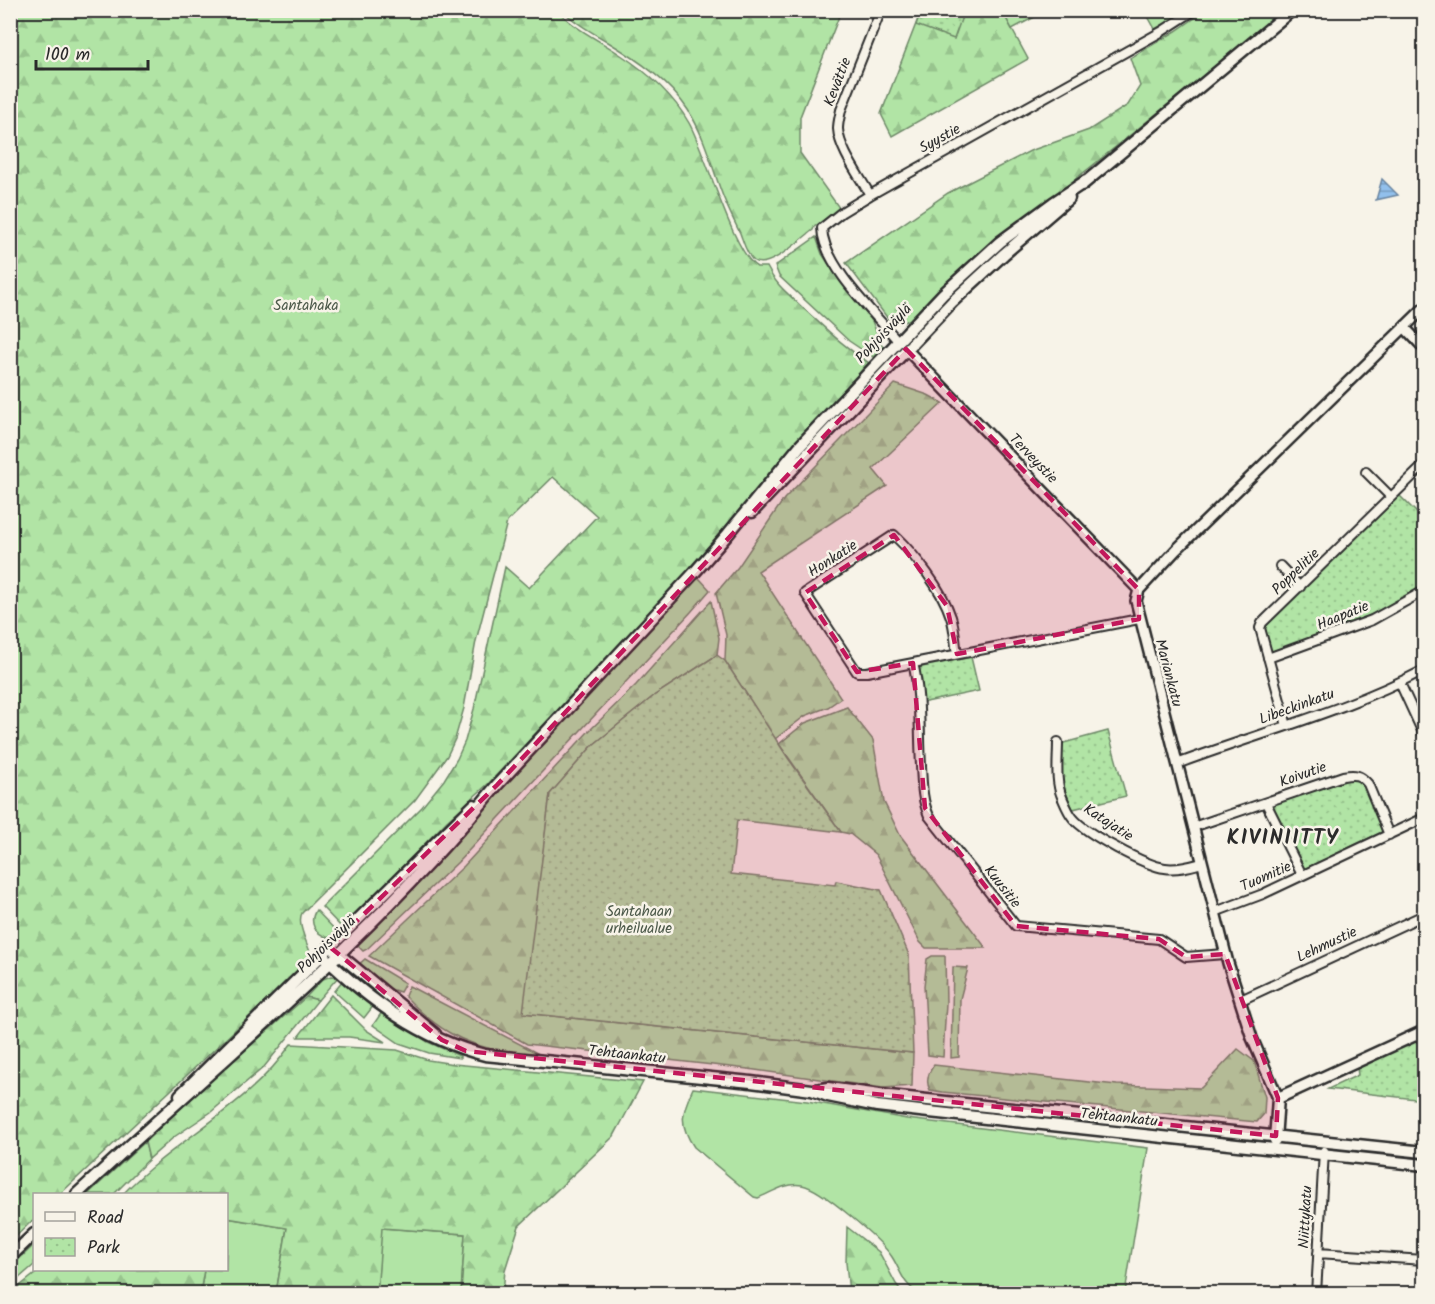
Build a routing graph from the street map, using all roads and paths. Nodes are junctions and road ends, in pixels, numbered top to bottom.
1 (880, 10) edge
2 (1195, 10) edge
3 (1292, 10) edge
4 (870, 195) junction
5 (1425, 308) edge
6 (1420, 319) edge
7 (1405, 328) junction
8 (902, 345) junction
9 (1425, 348) edge
10 (1425, 468) edge
11 (1366, 472) dead end
12 (1391, 497) junction
13 (1280, 566) dead end
14 (1300, 587) junction
15 (1139, 590) junction
16 (1425, 591) edge
17 (1139, 618) junction
18 (957, 654) junction
19 (1268, 658) junction
20 (913, 663) junction
21 (1425, 670) edge
22 (1400, 683) junction
23 (1287, 726) junction
24 (1425, 735) edge
25 (1058, 742) dead end
26 (1177, 764) junction
27 (497, 785) junction
28 (1266, 803) junction
29 (1425, 818) edge
30 (1193, 827) junction
31 (1389, 835) junction
32 (1202, 863) junction
33 (1302, 875) junction
34 (1215, 912) junction
35 (1425, 915) edge
36 (326, 951) junction
37 (1226, 954) junction
38 (340, 955) junction
39 (331, 963) junction
40 (1241, 1000) junction
41 (1425, 1031) edge
42 (442, 1040) junction
43 (812, 1090) junction
44 (1278, 1098) junction
45 (164, 1113) junction
46 (1276, 1136) junction
47 (1324, 1142) junction
48 (1274, 1149) junction
49 (1425, 1152) edge
50 (1324, 1154) junction
51 (1425, 1165) edge
52 (78, 1193) edge
53 (33, 1235) edge
54 (1318, 1253) junction
55 (10, 1257) edge
56 (1425, 1260) edge
57 (1316, 1293) edge

1 - 4 street, Kevättie
2 - 4 street, Syystie
3 - 8 main road, Pohjoisväylä
4 - 8 street, Syystie
5 - 6 street
6 - 7 street
7 - 9 street
7 - 15 street
8 - 15 street, Terveystie
8 - 27 main road, Pohjoisväylä
10 - 12 street, Poppelitie
11 - 12 street
12 - 14 street, Poppelitie
13 - 14 street
14 - 19 street, Poppelitie
15 - 17 street, Mariankatu
16 - 19 street, Haapatie
17 - 18 street, Honkatie
17 - 26 street, Mariankatu
18 - 20 street, Honkatie
18 - 20 street, Honkatie
19 - 23 street, Poppelitie
20 - 37 street, Kuusitie
21 - 22 street, Libeckinkatu
22 - 23 street, Libeckinkatu
22 - 24 street
23 - 26 street, Libeckinkatu
25 - 32 street, Katajatie
26 - 30 street, Mariankatu
27 - 36 main road, Pohjoisväylä
27 - 38 main road, Pohjoisväylä
28 - 30 street, Koivutie
28 - 31 street, Koivutie
28 - 33 street
29 - 31 street, Tuomitie
30 - 32 street, Mariankatu
31 - 33 street, Tuomitie
32 - 34 street, Mariankatu
33 - 34 street, Tuomitie
34 - 37 street, Mariankatu
35 - 40 street, Lehmustie
36 - 38 main road, Tehtaankatu
36 - 39 main road, Tehtaankatu
36 - 45 main road, Pohjoisväylä
37 - 40 street, Mariankatu
38 - 39 main road, Pohjoisväylä
38 - 42 main road, Tehtaankatu
39 - 42 main road, Tehtaankatu
39 - 45 main road, Pohjoisväylä
40 - 44 street, Mariankatu
41 - 44 main road
42 - 43 main road, Tehtaankatu
43 - 46 main road, Tehtaankatu
43 - 48 main road, Tehtaankatu
44 - 46 main road, Mariankatu
45 - 52 main road, Pohjoisväylä
46 - 47 main road, Tehtaankatu
46 - 48 main road, Mariankatu
47 - 49 main road, Tehtaankatu
47 - 50 street, Niittykatu
48 - 50 main road, Tehtaankatu
50 - 51 main road, Tehtaankatu
50 - 54 street, Niittykatu
53 - 55 main road
54 - 56 street
54 - 57 street, Niittykatu

